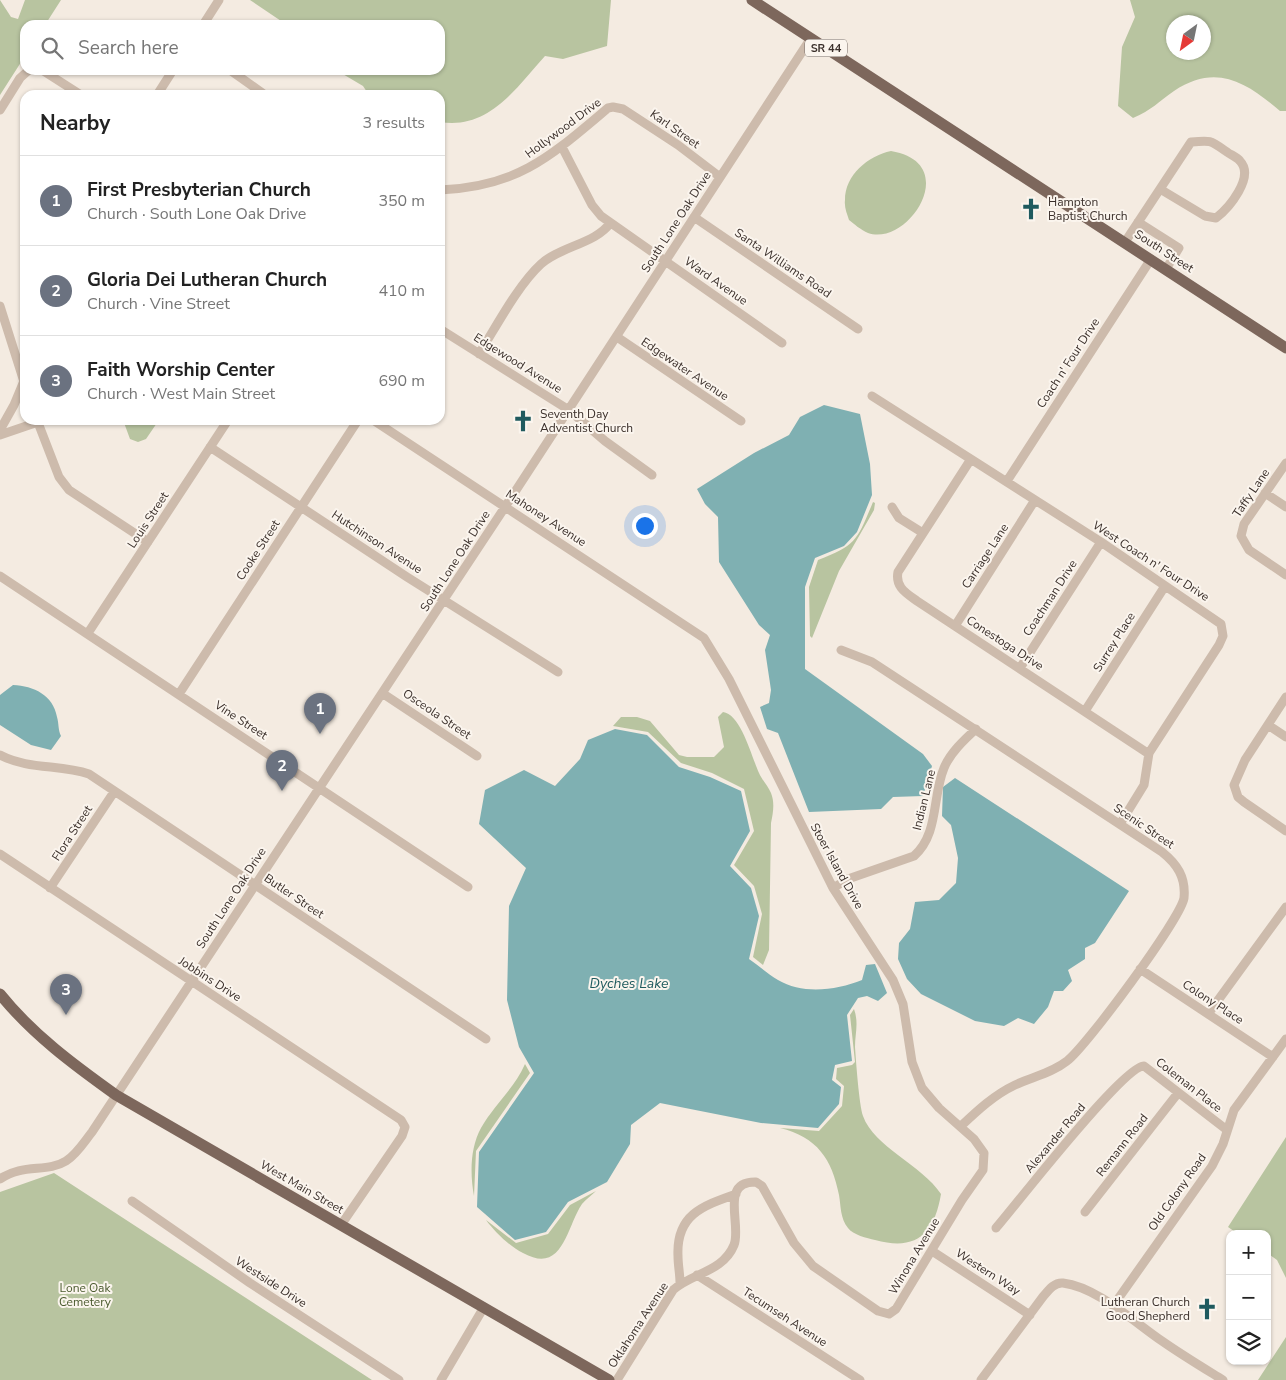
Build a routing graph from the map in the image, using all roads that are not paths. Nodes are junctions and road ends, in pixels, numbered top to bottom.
1 (219, 0) edge
2 (752, 0) edge
3 (206, 20) edge
4 (811, 38) junction
5 (23, 75) edge
6 (50, 75) edge
7 (170, 75) edge
8 (237, 75) edge
9 (73, 90) edge
10 (160, 90) edge
11 (258, 90) edge
12 (613, 107) joint
13 (0, 110) edge
14 (562, 147) junction
15 (720, 177) junction
16 (445, 189) edge
17 (1160, 189) junction
18 (694, 217) junction
19 (1138, 222) junction
20 (610, 223) junction
21 (1125, 242) junction
22 (1151, 259) junction
23 (666, 261) junction
24 (1166, 269) junction
25 (0, 306) edge
26 (858, 329) dead end
27 (445, 332) edge
28 (617, 336) junction
29 (782, 342) dead end
30 (1286, 348) edge
31 (479, 354) junction
32 (20, 370) edge
33 (20, 392) edge
34 (872, 396) dead end
35 (569, 410) junction
36 (741, 421) dead end
37 (27, 425) edge
38 (40, 425) edge
39 (225, 425) edge
40 (355, 425) edge
41 (382, 425) edge
42 (0, 430) edge
43 (0, 435) edge
44 (210, 447) junction
45 (971, 458) junction
46 (1286, 464) edge
47 (652, 475) dead end
48 (1007, 481) junction
49 (1265, 493) junction
50 (1036, 500) junction
51 (301, 507) junction
52 (505, 507) junction
53 (892, 507) dead end
54 (1286, 507) edge
55 (923, 533) junction
56 (148, 542) junction
57 (1100, 542) junction
58 (1286, 575) edge
59 (0, 576) edge
60 (1165, 586) junction
61 (444, 600) junction
62 (956, 626) junction
63 (88, 633) junction
64 (704, 638) joint
65 (841, 650) dead end
66 (1020, 668) junction
67 (558, 672) dead end
68 (382, 693) junction
69 (179, 694) junction
70 (1286, 697) edge
71 (1085, 711) junction
72 (1268, 725) junction
73 (976, 729) junction
74 (1286, 737) edge
75 (1149, 754) junction
76 (0, 755) edge
77 (477, 756) dead end
78 (320, 787) junction
79 (114, 792) junction
80 (1120, 824) junction
81 (1286, 831) edge
82 (0, 854) edge
83 (255, 885) junction
84 (468, 887) dead end
85 (50, 888) junction
86 (833, 888) junction
87 (1286, 907) edge
88 (1140, 969) junction
89 (191, 982) junction
90 (0, 994) edge
91 (1208, 1014) junction
92 (486, 1039) dead end
93 (1286, 1039) edge
94 (1273, 1057) junction
95 (1135, 1068) joint
96 (1178, 1093) junction
97 (116, 1095) junction
98 (961, 1126) junction
99 (1227, 1130) junction
100 (0, 1179) edge
101 (736, 1194) junction
102 (132, 1202) dead end
103 (1085, 1212) dead end
104 (340, 1225) junction
105 (996, 1228) dead end
106 (932, 1251) junction
107 (697, 1275) junction
108 (680, 1283) junction
109 (1113, 1306) junction
110 (484, 1307) junction
111 (1030, 1315) junction
112 (399, 1380) edge
113 (440, 1380) edge
114 (609, 1380) edge
115 (617, 1380) edge
116 (860, 1380) edge
117 (981, 1380) edge
118 (1223, 1380) edge

1 - 3 street
2 - 4 main road, SR 44
4 - 15 street, South Lone Oak Drive
4 - 21 main road, South Street / SR 44
5 - 13 street
6 - 9 street
7 - 10 street
8 - 11 street
12 - 14 street, Hollywood Drive
12 - 15 street, Karl Street
14 - 16 street, Hollywood Drive
14 - 20 street, Ward Avenue
15 - 18 street, South Lone Oak Drive
17 - 17 street
17 - 19 street
18 - 23 street, South Lone Oak Drive
18 - 26 street, Santa Williams Road
19 - 21 street
19 - 24 street
20 - 23 street, Ward Avenue
20 - 31 street
21 - 22 main road, South Street / SR 44
22 - 24 main road, South Street / SR 44
22 - 48 street, Coach n' Four Drive
23 - 28 street, South Lone Oak Drive
23 - 29 street, Ward Avenue
24 - 30 main road, South Street / SR 44
25 - 32 street
27 - 31 street, Edgewood Avenue
28 - 35 street, South Lone Oak Drive
28 - 36 street, Edgewater Avenue
31 - 35 street, Edgewood Avenue
33 - 42 street
34 - 45 street, West Coach n' Four Drive
35 - 47 street, Edgewood Avenue
35 - 52 street, South Lone Oak Drive
37 - 43 street
38 - 56 street
39 - 44 street, Louis Street
40 - 51 street, Cooke Street
41 - 52 street, Mahoney Avenue
44 - 51 street, Hutchinson Avenue
44 - 56 street, Louis Street
45 - 48 street, West Coach n' Four Drive
45 - 55 street, Conestoga Drive
46 - 49 street, Taffy Lane
48 - 50 street, West Coach n' Four Drive
49 - 54 street
49 - 58 street, Taffy Lane
50 - 57 street, West Coach n' Four Drive
50 - 62 street, Carriage Lane
51 - 61 street, Hutchinson Avenue
51 - 69 street, Cooke Street
52 - 61 street, South Lone Oak Drive
52 - 64 street, Mahoney Avenue
53 - 55 street
55 - 62 street, Conestoga Drive
56 - 63 street, Louis Street
57 - 60 street, West Coach n' Four Drive
57 - 66 street, Coachman Drive
59 - 63 street, Vine Street
60 - 71 street, Surrey Place
60 - 75 street, West Coach n' Four Drive
61 - 67 street, Hutchinson Avenue
61 - 68 street, South Lone Oak Drive
62 - 66 street, Conestoga Drive
63 - 69 street, Vine Street
64 - 86 street, Stoer Island Drive
65 - 73 street, Scenic Street
66 - 71 street, Conestoga Drive
68 - 77 street, Osceola Street
68 - 78 street, South Lone Oak Drive
69 - 78 street, Vine Street
70 - 72 street
71 - 75 street, Conestoga Drive
72 - 74 street
72 - 81 street
73 - 80 street, Scenic Street
73 - 86 street, Indian Lane
75 - 80 street, West Coach n' Four Drive
76 - 79 street, Butler Street
78 - 83 street, South Lone Oak Drive
78 - 84 street, Vine Street
79 - 83 street, Butler Street
79 - 85 street, Flora Street
80 - 88 street, Scenic Street
82 - 85 street, Jobbins Drive
83 - 89 street, South Lone Oak Drive
83 - 92 street, Butler Street
85 - 89 street, Jobbins Drive
86 - 98 street, Stoer Island Drive
87 - 91 street
88 - 91 street, Colony Place
88 - 98 street, Scenic Street
89 - 97 street, South Lone Oak Drive
89 - 104 street, Jobbins Drive
90 - 97 main road, West Main Street
91 - 94 street, Colony Place
93 - 94 street, Old Colony Road
94 - 99 street, Old Colony Road
95 - 96 street, Coleman Place
95 - 105 street, Alexander Road
96 - 99 street, Coleman Place
96 - 103 street, Remann Road
97 - 100 street, South Lone Oak Drive
97 - 104 main road, West Main Street
98 - 106 street, Winona Avenue
99 - 109 street, Old Colony Road
101 - 106 street, Winona Avenue
101 - 107 street
101 - 108 street
102 - 112 street, Westside Drive
104 - 110 main road, West Main Street
106 - 111 street, Western Way
107 - 108 street
107 - 116 street, Tecumseh Avenue
108 - 115 street, Oklahoma Avenue
109 - 111 street
109 - 118 street
110 - 113 street
110 - 114 main road, West Main Street
111 - 117 street

